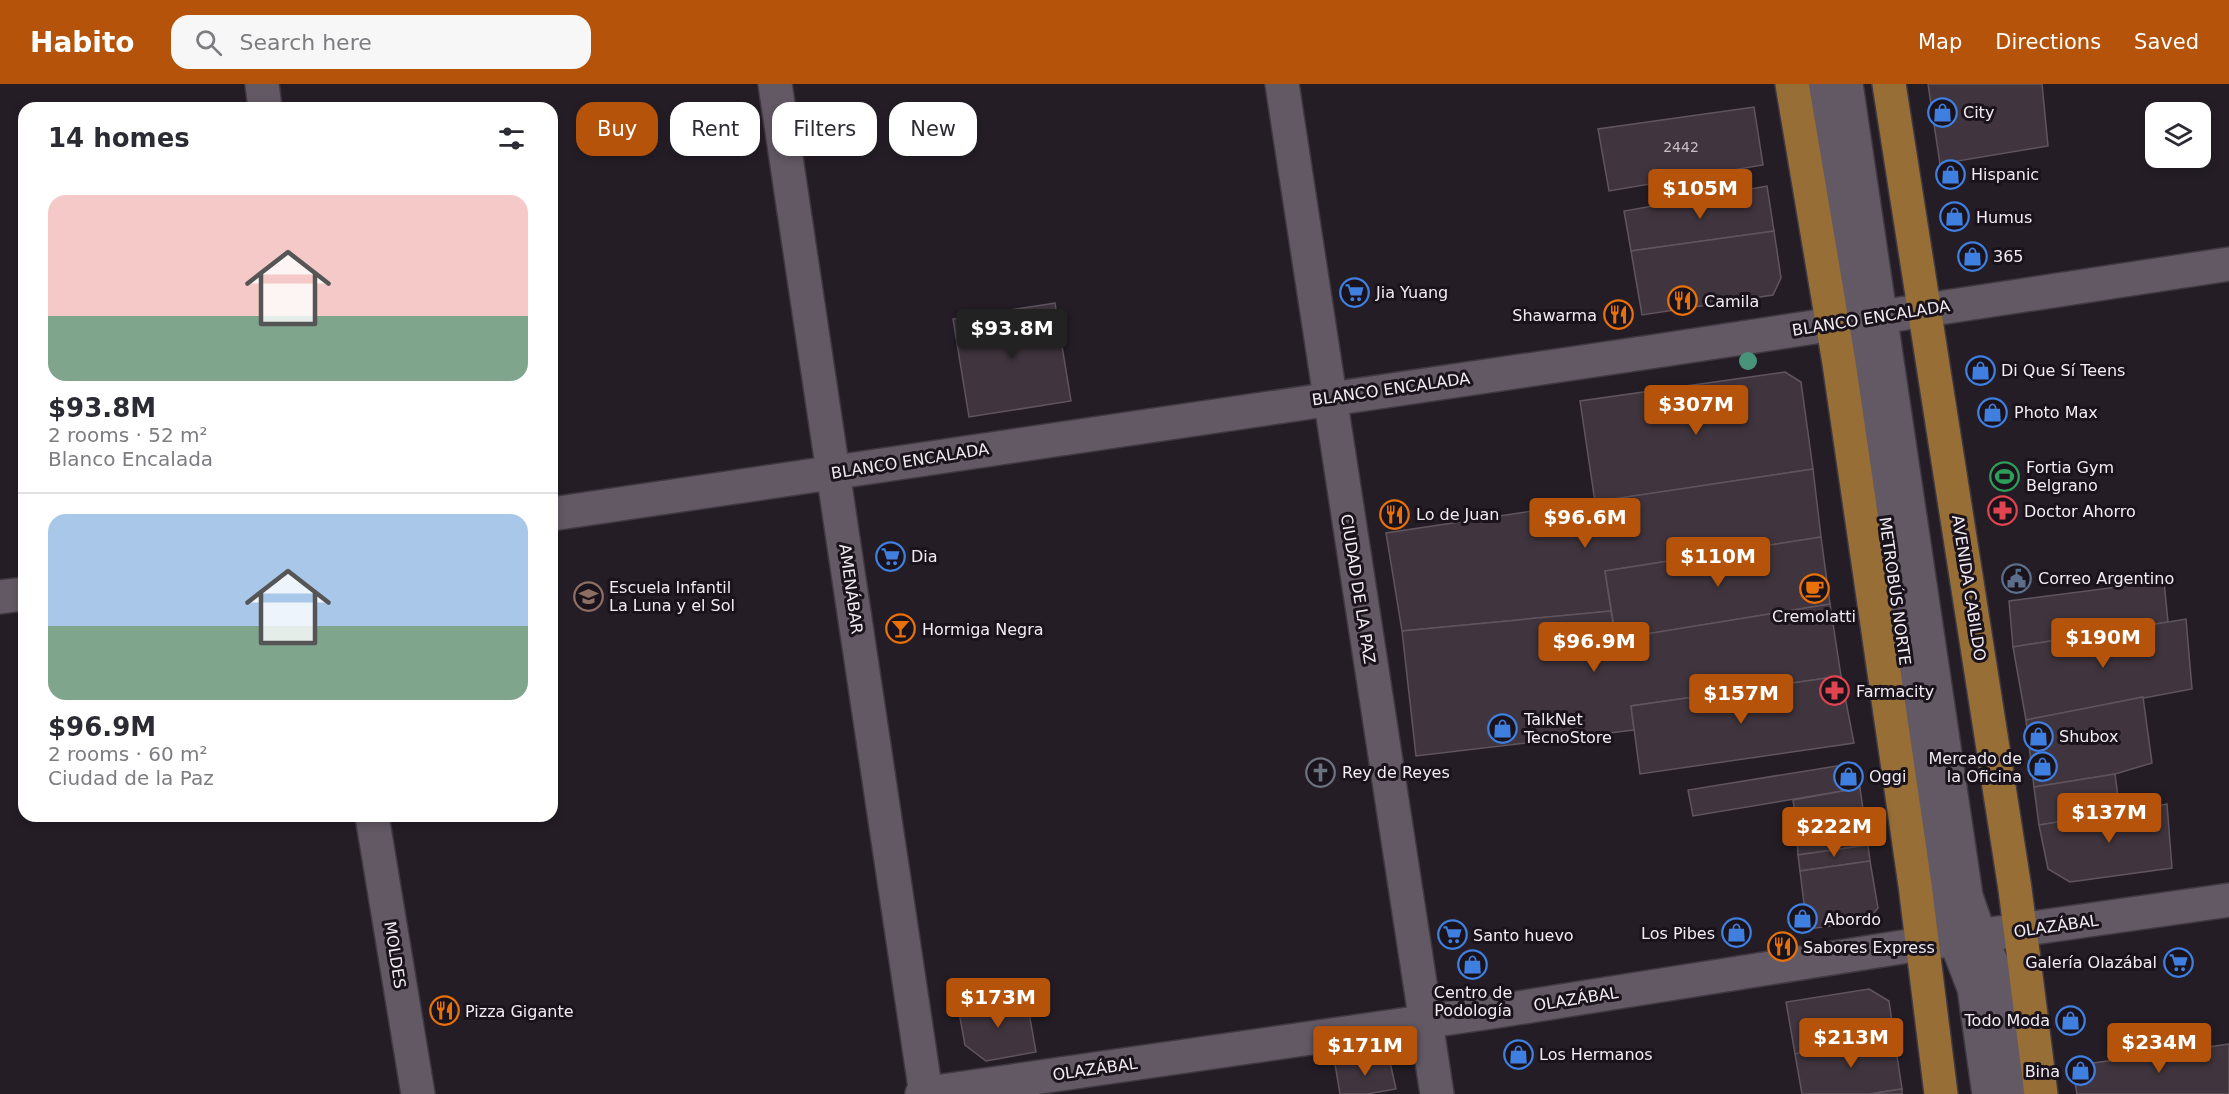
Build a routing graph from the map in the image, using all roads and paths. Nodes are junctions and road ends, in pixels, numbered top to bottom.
1 (262, 84) edge
2 (775, 84) edge
3 (1282, 84) edge
4 (1792, 84) edge
5 (1816, 84) edge
6 (1846, 84) edge
7 (1889, 84) edge
8 (265, 102) edge
9 (2229, 264) edge
10 (1926, 310) junction
11 (1856, 321) junction
12 (1328, 398) junction
13 (834, 472) junction
14 (558, 513) edge
15 (18, 595) edge
16 (0, 597) edge
17 (373, 822) edge
18 (2229, 900) edge
19 (2019, 932) junction
20 (1967, 938) junction
21 (1922, 944) junction
22 (1426, 1022) junction
23 (418, 1094) edge
24 (925, 1094) edge
25 (1437, 1094) edge
26 (1941, 1094) edge
27 (1989, 1094) edge
28 (2016, 1094) edge
29 (2041, 1094) edge

1 - 8 street
2 - 13 street, AMENÁBAR
3 - 12 street, CIUDAD DE LA PAZ
4 - 11 main road
5 - 11 street, METROBÚS NORTE
6 - 11 street, METROBÚS NORTE
7 - 10 main road, AVENIDA CABILDO
9 - 10 street, BLANCO ENCALADA
10 - 11 street, BLANCO ENCALADA
10 - 19 main road, AVENIDA CABILDO
11 - 12 street, BLANCO ENCALADA
11 - 20 street, METROBÚS NORTE
11 - 21 main road
12 - 13 street, BLANCO ENCALADA
12 - 22 street, CIUDAD DE LA PAZ
13 - 14 street, BLANCO ENCALADA
13 - 24 street, AMENÁBAR
15 - 16 street
17 - 23 street, MOLDES
18 - 19 street, OLAZÁBAL
19 - 20 street, OLAZÁBAL
19 - 29 main road, AVENIDA CABILDO
20 - 21 street, OLAZÁBAL
20 - 27 street, METROBÚS NORTE
20 - 28 street, METROBÚS NORTE
21 - 22 street, OLAZÁBAL
21 - 26 main road
22 - 24 street, OLAZÁBAL
22 - 25 street, CIUDAD DE LA PAZ

